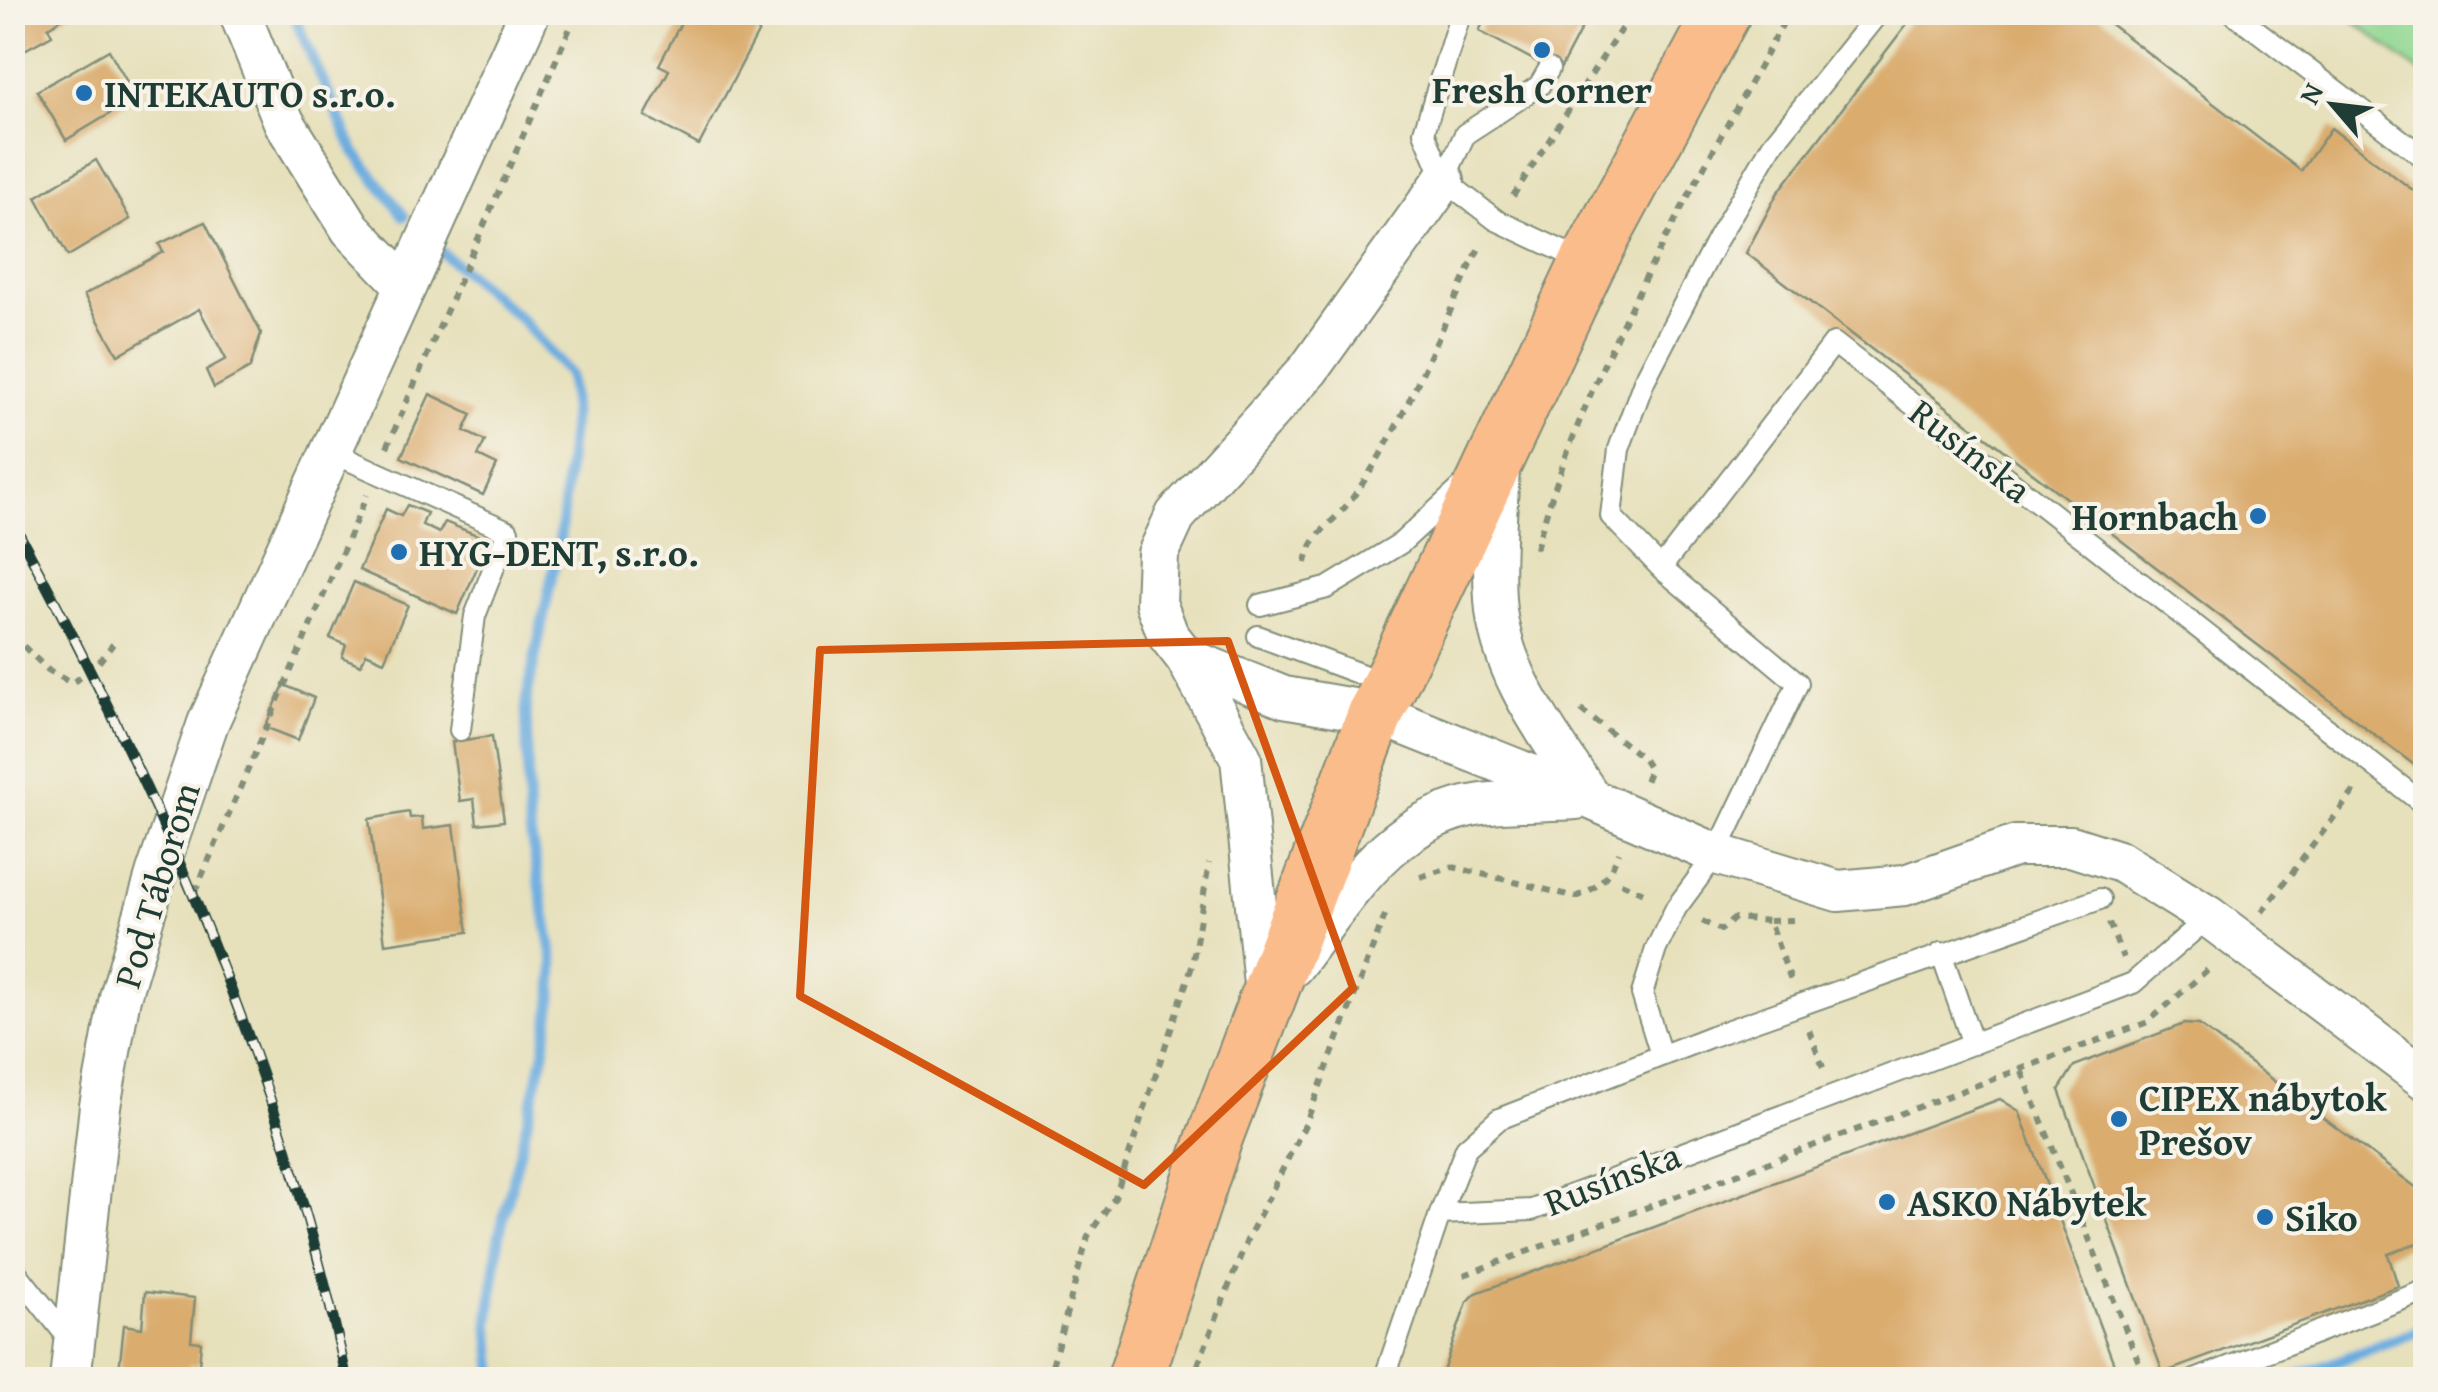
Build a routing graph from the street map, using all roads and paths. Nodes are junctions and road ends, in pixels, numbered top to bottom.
1 (239, 12) edge
2 (530, 12) edge
3 (577, 12) edge
4 (1460, 12) edge
5 (1723, 12) edge
6 (1879, 12) edge
7 (2232, 12) edge
8 (1550, 69) dead end
9 (2426, 159) edge
10 (1444, 180) junction
11 (1588, 263) junction
12 (406, 286) junction
13 (331, 452) junction
14 (1499, 454) junction
15 (376, 472) junction
16 (1661, 568) junction
17 (1260, 606) dead end
18 (12, 635) edge
19 (1258, 636) dead end
20 (113, 644) dead end
21 (1186, 658) junction
22 (1382, 699) junction
23 (460, 730) dead end
24 (1592, 798) junction
25 (2426, 806) edge
26 (1716, 854) junction
27 (1622, 883) dead end
28 (194, 894) dead end
29 (1648, 895) dead end
30 (2100, 899) dead end
31 (2209, 917) junction
32 (1941, 953) junction
33 (1266, 1000) junction
34 (1974, 1044) junction
35 (1662, 1055) junction
36 (2022, 1072) dead end
37 (2426, 1080) edge
38 (1440, 1214) junction
39 (12, 1267) edge
40 (2426, 1290) edge
41 (72, 1362) edge
42 (1135, 1380) edge
43 (1384, 1380) edge
44 (2146, 1380) edge
45 (2195, 1380) edge

1 - 12 street
2 - 12 street, Pod Táborom
3 - 15 path
4 - 10 lane
5 - 11 main road
6 - 16 lane
7 - 9 lane
8 - 10 lane
10 - 11 lane
10 - 21 street
11 - 14 main road
12 - 13 street, Pod Táborom
13 - 15 lane
13 - 41 street, Pod Táborom
14 - 17 lane
14 - 22 main road
14 - 24 street
15 - 23 lane
15 - 28 path
16 - 25 lane, Rusínska
16 - 26 lane
18 - 20 path
19 - 22 lane
21 - 22 street
21 - 33 street
22 - 24 street
22 - 33 main road
24 - 26 street
24 - 33 street
26 - 31 street
26 - 35 lane
27 - 29 path
30 - 32 lane
31 - 34 lane, Rusínska
31 - 37 street
32 - 34 lane
32 - 35 lane
33 - 42 main road
34 - 38 lane, Rusínska
35 - 38 lane
36 - 44 path
38 - 43 lane
39 - 41 lane, Pod Táborom
40 - 45 lane

